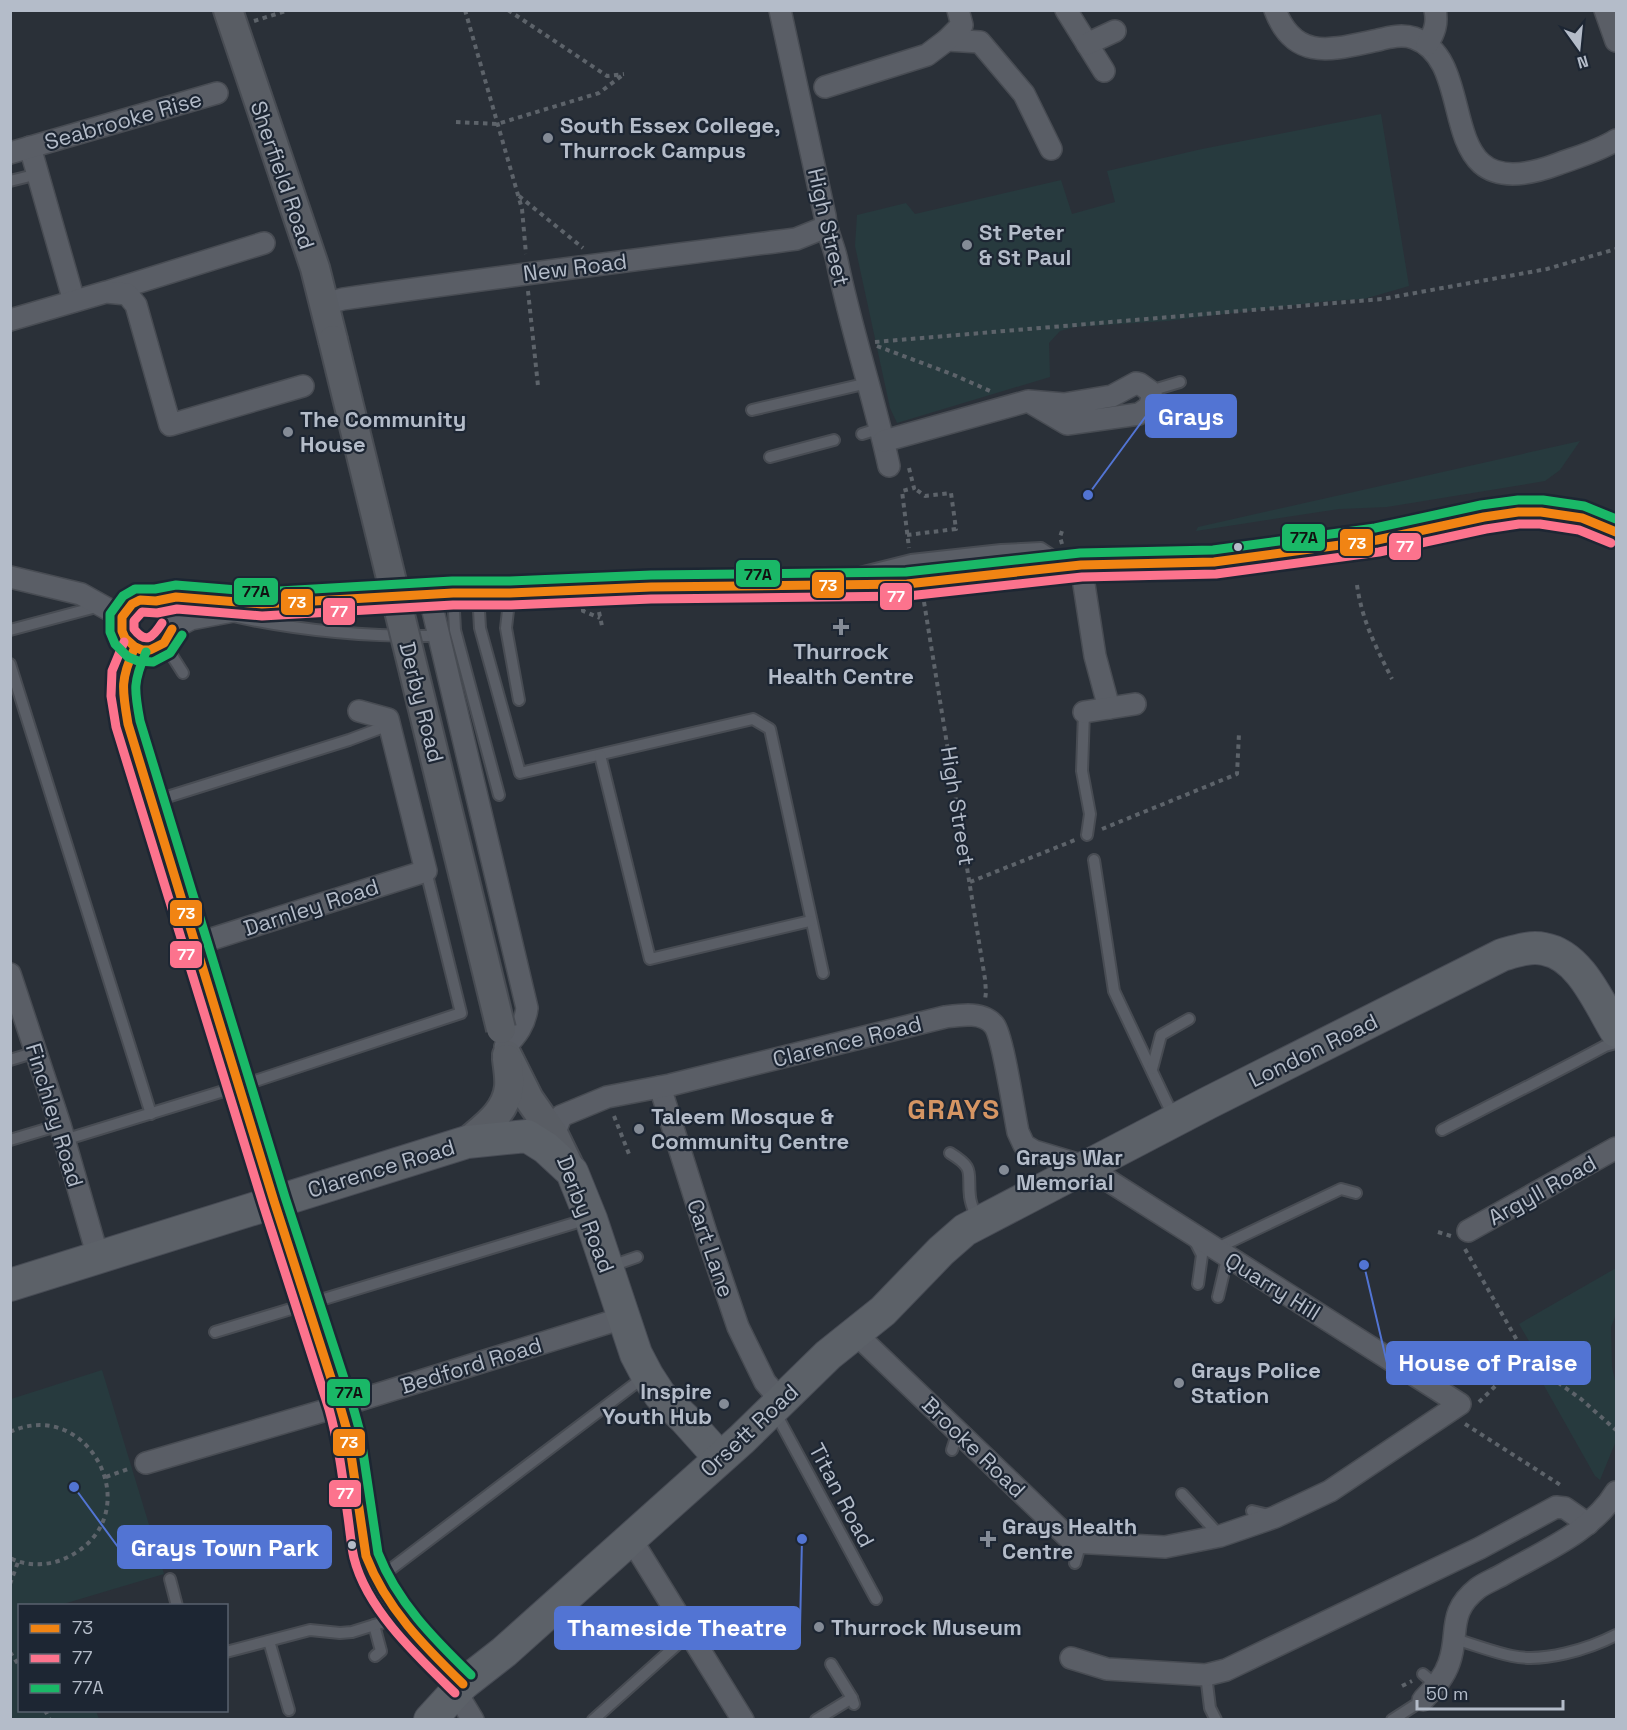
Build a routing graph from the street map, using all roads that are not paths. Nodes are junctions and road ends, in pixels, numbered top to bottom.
1 (780, 10) edge
2 (958, 10) edge
3 (1066, 10) edge
4 (1275, 10) edge
5 (1435, 10) edge
6 (1605, 10) edge
7 (230, 19) edge
8 (1114, 31) dead end
9 (947, 40) junction
10 (1617, 41) edge
11 (1087, 44) junction
12 (1427, 45) junction
13 (1104, 71) dead end
14 (825, 87) dead end
15 (217, 93) dead end
16 (1617, 140) edge
17 (1051, 149) dead end
18 (20, 150) edge
19 (38, 174) junction
20 (10, 181) edge
21 (826, 227) junction
22 (264, 243) dead end
23 (106, 292) junction
24 (74, 301) junction
25 (324, 304) junction
26 (10, 320) edge
27 (333, 340) joint
28 (868, 382) junction
29 (1180, 382) dead end
30 (303, 386) dead end
31 (1150, 391) joint
32 (752, 410) dead end
33 (876, 434) junction
34 (834, 440) dead end
35 (770, 457) dead end
36 (899, 466) road end
37 (1613, 530) edge
38 (1075, 566) junction
39 (10, 578) edge
40 (651, 587) junction
41 (453, 593) junction
42 (478, 593) junction
43 (510, 593) junction
44 (429, 594) junction
45 (156, 601) junction
46 (262, 604) junction
47 (102, 605) junction
48 (226, 614) junction
49 (122, 617) junction
50 (10, 630) edge
51 (168, 636) junction
52 (439, 636) junction
53 (135, 647) junction
54 (10, 664) edge
55 (183, 674) dead end
56 (13, 683) edge
57 (519, 700) dead end
58 (1135, 704) dead end
59 (1109, 708) junction
60 (359, 711) dead end
61 (1084, 712) joint
62 (389, 725) junction
63 (600, 755) junction
64 (499, 795) dead end
65 (151, 802) junction
66 (1087, 835) dead end
67 (1094, 860) dead end
68 (426, 871) junction
69 (810, 921) junction
70 (196, 944) junction
71 (823, 973) dead end
72 (10, 974) edge
73 (1189, 1019) dead end
74 (1617, 1031) edge
75 (504, 1043) junction
76 (1617, 1043) edge
77 (36, 1052) junction
78 (10, 1060) edge
79 (1152, 1069) junction
80 (240, 1086) junction
81 (660, 1087) junction
82 (151, 1114) junction
83 (1176, 1121) junction
84 (1442, 1130) dead end
85 (62, 1132) junction
86 (555, 1135) junction
87 (10, 1140) edge
88 (467, 1142) junction
89 (1617, 1148) edge
90 (950, 1153) dead end
91 (1076, 1163) junction
92 (572, 1172) junction
93 (1356, 1193) dead end
94 (274, 1201) junction
95 (591, 1218) junction
96 (978, 1224) junction
97 (1468, 1232) road end
98 (1191, 1234) junction
99 (1215, 1249) junction
100 (98, 1257) junction
101 (637, 1257) dead end
102 (608, 1267) junction
103 (1198, 1284) dead end
104 (10, 1285) edge
105 (1218, 1297) dead end
106 (307, 1305) junction
107 (623, 1318) junction
108 (215, 1332) dead end
109 (855, 1333) junction
110 (647, 1376) junction
111 (777, 1405) junction
112 (340, 1406) junction
113 (1454, 1408) joint
114 (720, 1458) junction
115 (146, 1463) dead end
116 (1617, 1492) edge
117 (1182, 1494) dead end
118 (1252, 1511) dead end
119 (1275, 1517) junction
120 (1588, 1524) junction
121 (1220, 1536) junction
122 (630, 1539) junction
123 (1081, 1542) junction
124 (1076, 1563) dead end
125 (170, 1579) dead end
126 (377, 1580) junction
127 (876, 1599) dead end
128 (177, 1604) edge
129 (386, 1619) junction
130 (689, 1634) junction
131 (1617, 1635) edge
132 (1454, 1639) junction
133 (269, 1641) junction
134 (228, 1651) edge
135 (375, 1656) dead end
136 (1071, 1658) dead end
137 (831, 1664) dead end
138 (1206, 1675) junction
139 (1427, 1687) joint
140 (460, 1688) junction
141 (289, 1710) dead end
142 (430, 1719) edge
143 (473, 1719) edge
144 (593, 1719) edge
145 (743, 1719) edge
146 (816, 1719) edge
147 (1216, 1719) edge
148 (1392, 1719) edge

1 - 21 street, High Street
2 - 9 street
3 - 11 street
4 - 12 street
5 - 12 street
6 - 10 street
7 - 25 main road, Sherfield Road
8 - 11 street
9 - 14 street
9 - 17 street
11 - 13 street
12 - 16 street
15 - 18 street, Seabrooke Rise
18 - 19 street, Seabrooke Rise
19 - 20 lane
19 - 24 street, Seabrooke Rise
21 - 25 street, New Road
21 - 28 street, High Street
22 - 23 street
23 - 24 street
23 - 30 street
24 - 26 street
25 - 27 main road, Sherfield Road
27 - 75 main road, Derby Road, bridge
28 - 32 lane
28 - 33 street, High Street
29 - 31 lane
31 - 33 street
33 - 36 street, High Street
34 - 35 lane
37 - 38 street
38 - 40 street
38 - 40 lane
38 - 59 street
39 - 47 street
40 - 43 street
41 - 42 street
41 - 44 street
41 - 64 lane
42 - 43 street
42 - 63 lane
43 - 57 lane
44 - 46 street
44 - 52 street
45 - 46 street
45 - 49 street
45 - 51 street
46 - 48 street
47 - 49 street
47 - 50 lane
48 - 51 street
48 - 52 lane
49 - 53 street
51 - 53 street
51 - 55 lane
52 - 75 street
53 - 65 street
54 - 56 lane
56 - 82 lane
58 - 59 street
59 - 61 street
60 - 62 street
61 - 66 lane
62 - 65 lane
62 - 68 street
63 - 69 lane
63 - 69 lane
65 - 70 street
67 - 79 lane
68 - 70 street, Darnley Road
68 - 80 lane
69 - 71 lane
70 - 80 street
72 - 77 street, Finchley Road
73 - 79 lane
74 - 83 main road, London Road
75 - 86 main road, Derby Road
75 - 88 main road, Derby Road
76 - 84 lane
77 - 78 lane
77 - 85 street, Finchley Road
79 - 83 lane
80 - 82 lane
80 - 94 street
81 - 86 street, Clarence Road
81 - 91 street, Clarence Road
81 - 111 street, Cart Lane
82 - 85 lane
83 - 91 main road, London Road
85 - 87 lane
85 - 100 street, Finchley Road
86 - 92 main road, Derby Road
88 - 92 main road, Clarence Road
88 - 94 main road, Clarence Road
89 - 97 street, Argyll Road
90 - 96 lane
91 - 96 main road, Orsett Road
91 - 98 street, Quarry Hill
92 - 95 main road, Derby Road
93 - 99 lane
94 - 100 main road, Clarence Road
94 - 106 main road
95 - 102 main road, Derby Road
95 - 106 lane
96 - 109 main road, Orsett Road
98 - 99 street, Quarry Hill
98 - 103 lane
99 - 105 lane
99 - 113 street, Quarry Hill
100 - 104 main road, Clarence Road
101 - 102 lane
102 - 107 main road, Derby Road
106 - 108 lane
106 - 112 main road
107 - 110 main road, Derby Road
107 - 112 street, Bedford Road
109 - 111 main road, Orsett Road
109 - 123 street, Brooke Road
110 - 114 main road, Derby Road
110 - 126 lane
111 - 114 main road, Orsett Road
111 - 127 lane, Titan Road
112 - 115 street, Bedford Road
112 - 126 main road
113 - 119 street, Brooke Road
114 - 122 main road, Orsett Road
116 - 120 street
117 - 121 lane
118 - 119 lane
119 - 121 street, Brooke Road
120 - 132 street
120 - 138 street
121 - 123 street, Brooke Road
122 - 130 street
122 - 140 main road, Orsett Road
123 - 124 lane
125 - 128 lane
126 - 129 main road
129 - 133 lane
129 - 135 lane
129 - 140 main road
130 - 144 lane
130 - 145 street
131 - 132 lane
132 - 139 street
133 - 134 lane
133 - 141 lane
136 - 138 street
137 - 146 lane
138 - 147 lane
139 - 148 lane
140 - 142 main road, Orsett Road
140 - 143 street

